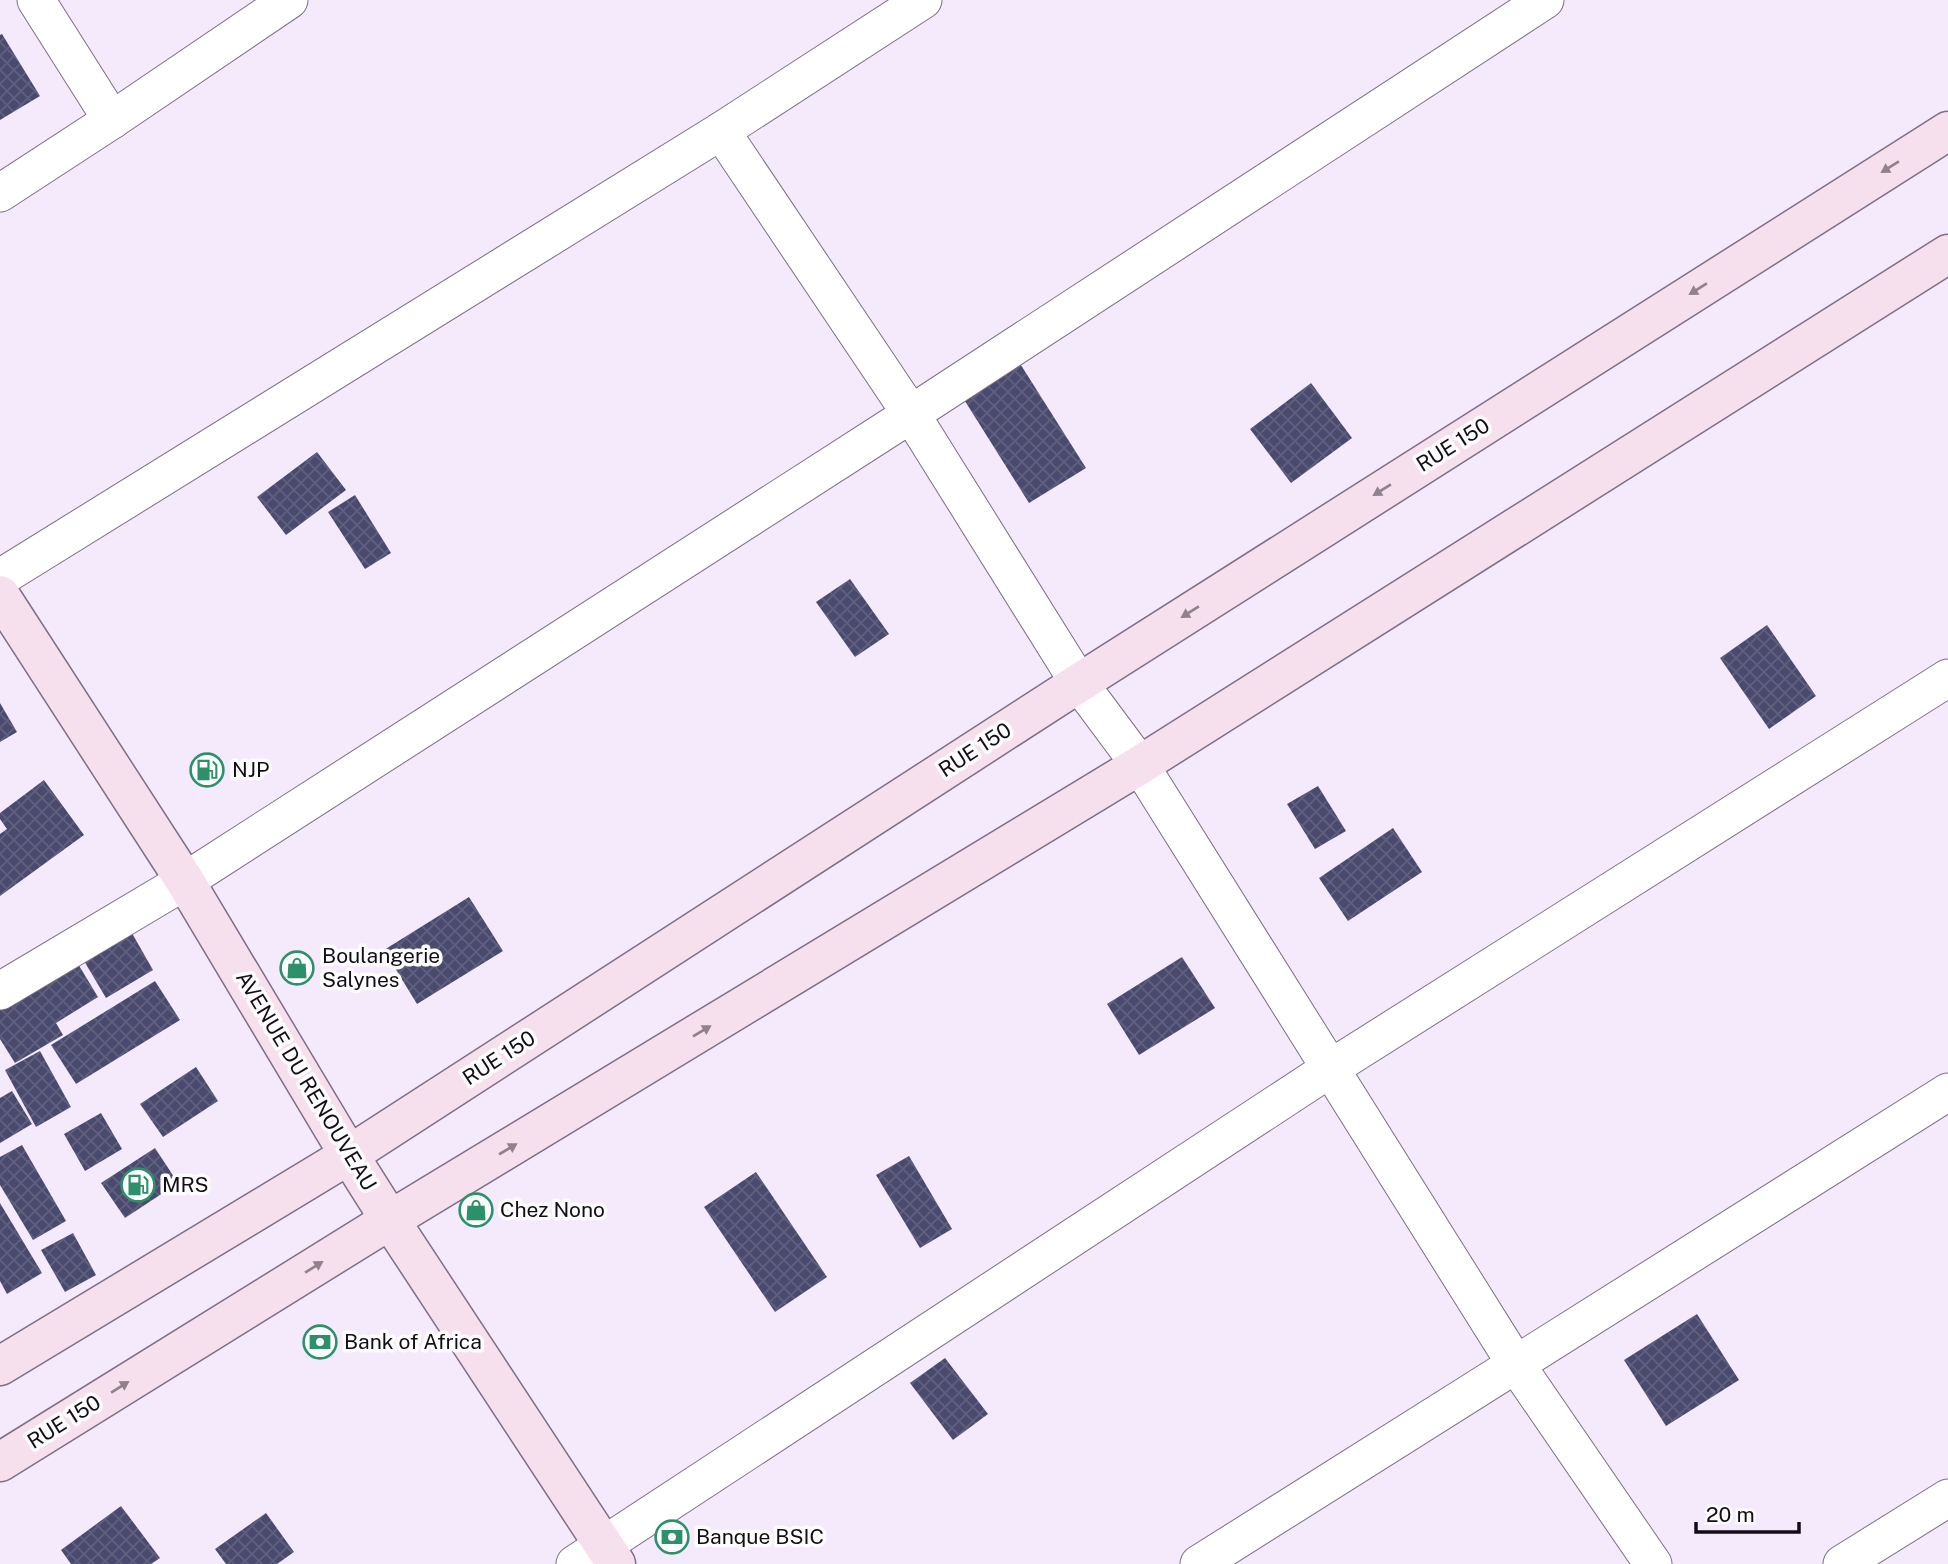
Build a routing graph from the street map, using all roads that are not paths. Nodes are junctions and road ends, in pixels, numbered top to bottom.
1 (36, 0) edge
2 (289, 0) edge
3 (923, 0) edge
4 (1545, 0) edge
5 (112, 120) junction
6 (721, 131) junction
7 (1948, 131) edge
8 (0, 193) edge
9 (1948, 254) edge
10 (911, 414) junction
11 (0, 578) edge
12 (0, 595) edge
13 (1948, 678) edge
14 (1079, 683) junction
15 (1140, 765) junction
16 (186, 881) junction
17 (0, 991) edge
18 (1331, 1068) junction
19 (1948, 1092) edge
20 (349, 1155) junction
21 (390, 1220) junction
22 (1515, 1363) junction
23 (0, 1366) edge
24 (0, 1462) edge
25 (1948, 1497) edge
26 (598, 1558) edge
27 (1199, 1564) edge
28 (1653, 1564) edge
29 (1842, 1564) edge

1 - 5 street
2 - 5 street
3 - 6 street
4 - 10 street
5 - 8 street
6 - 10 street
6 - 11 street
7 -> 14 main road, RUE 150
9 - 15 main road, RUE 150
10 - 14 street
10 - 16 street
12 - 16 main road, AVENUE DU RENOUVEAU
13 - 18 street
14 - 15 street
14 - 20 main road, RUE 150
15 - 18 street
21 -> 15 main road, RUE 150
16 - 17 street
16 - 20 main road, AVENUE DU RENOUVEAU
18 - 22 street
18 - 26 street
19 - 22 street
20 - 21 main road, AVENUE DU RENOUVEAU
20 - 23 main road, RUE 150
24 -> 21 main road, RUE 150
21 - 26 main road, AVENUE DU RENOUVEAU
22 - 27 street
22 - 28 street
25 - 29 street

